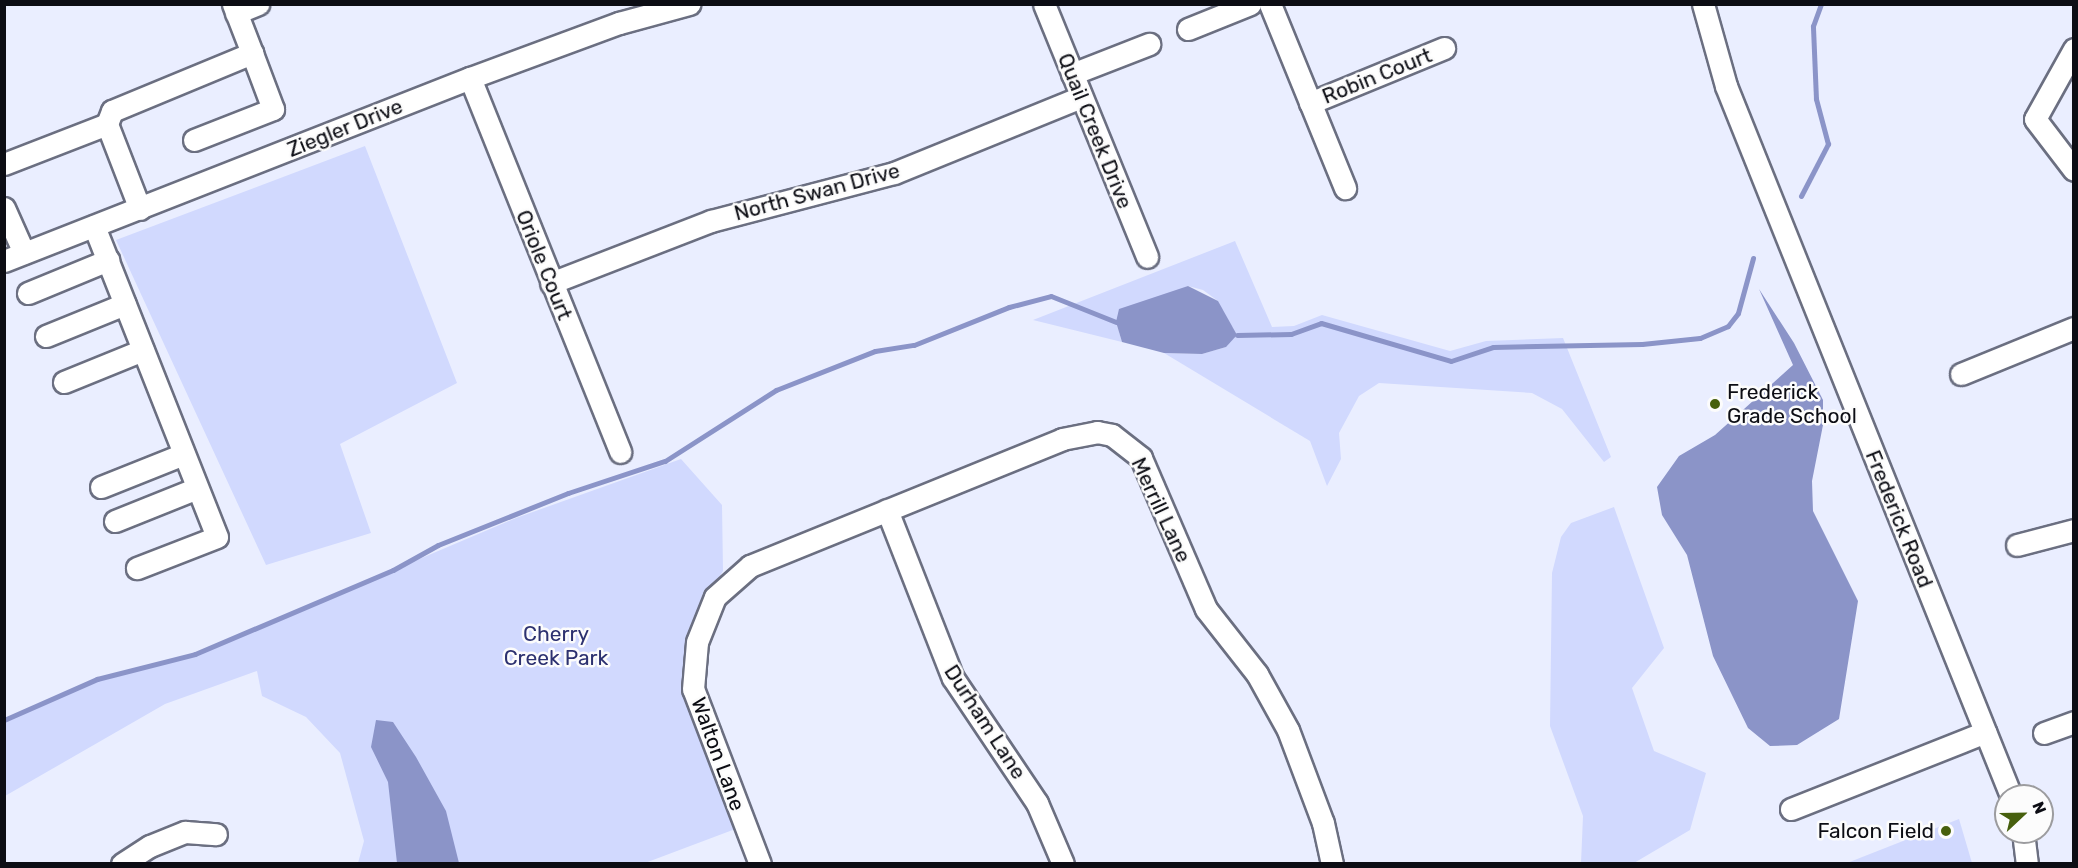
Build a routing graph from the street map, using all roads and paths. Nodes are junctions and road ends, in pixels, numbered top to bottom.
1 (258, 4) edge
2 (689, 4) edge
3 (1044, 4) edge
4 (1250, 4) edge
5 (1270, 4) edge
6 (1703, 4) edge
7 (234, 9) edge
8 (616, 14) edge
9 (1188, 30) dead end
10 (1149, 44) dead end
11 (1444, 48) dead end
12 (2073, 50) edge
13 (252, 53) junction
14 (1072, 74) junction
15 (470, 78) junction
16 (1081, 97) junction
17 (1310, 103) junction
18 (107, 124) junction
19 (194, 140) dead end
20 (4, 164) edge
21 (2073, 170) edge
22 (1345, 188) dead end
23 (4, 208) edge
24 (140, 209) junction
25 (94, 226) junction
26 (24, 253) junction
27 (1147, 257) dead end
28 (108, 260) junction
29 (4, 261) edge
30 (551, 283) junction
31 (28, 293) dead end
32 (125, 304) junction
33 (2073, 327) edge
34 (46, 336) dead end
35 (143, 350) junction
36 (1961, 374) dead end
37 (64, 382) dead end
38 (620, 452) dead end
39 (184, 454) junction
40 (101, 487) dead end
41 (197, 488) junction
42 (887, 510) junction
43 (116, 521) dead end
44 (2073, 530) edge
45 (2017, 545) dead end
46 (137, 568) dead end
47 (697, 642) joint
48 (2073, 722) edge
49 (1985, 732) junction
50 (2044, 733) dead end
51 (2006, 784) edge
52 (1791, 809) dead end
53 (216, 834) dead end
54 (2025, 844) edge
55 (122, 864) edge
56 (760, 864) edge
57 (1063, 864) edge
58 (1332, 864) edge
59 (2027, 864) edge

1 - 7 street
2 - 8 street, Ziegler Drive
3 - 14 street, Quail Creek Drive
4 - 9 street
5 - 17 street
6 - 49 street, Frederick Road
7 - 13 street
8 - 15 street, Ziegler Drive
10 - 14 street
11 - 17 street, Robin Court
12 - 21 street
13 - 18 street
13 - 19 street
14 - 16 street, Quail Creek Drive
15 - 24 street, Ziegler Drive
15 - 30 street, Oriole Court
16 - 27 street, Quail Creek Drive
16 - 30 street, North Swan Drive
17 - 22 street
18 - 20 street
18 - 24 street
23 - 26 street
24 - 25 street, Ziegler Drive
25 - 26 street, Ziegler Drive
25 - 28 street
26 - 29 street, Ziegler Drive
28 - 31 street
28 - 32 street
30 - 38 street, Oriole Court
32 - 34 street
32 - 35 street
33 - 36 street
35 - 37 street
35 - 39 street
39 - 40 street
39 - 41 street
41 - 43 street
41 - 46 street
42 - 47 street, Merrill Lane
42 - 57 street, Durham Lane
42 - 58 street, Merrill Lane
44 - 45 street
47 - 56 street, Walton Lane
48 - 50 street
49 - 51 street, Frederick Road
49 - 52 street
53 - 55 street
54 - 59 street

